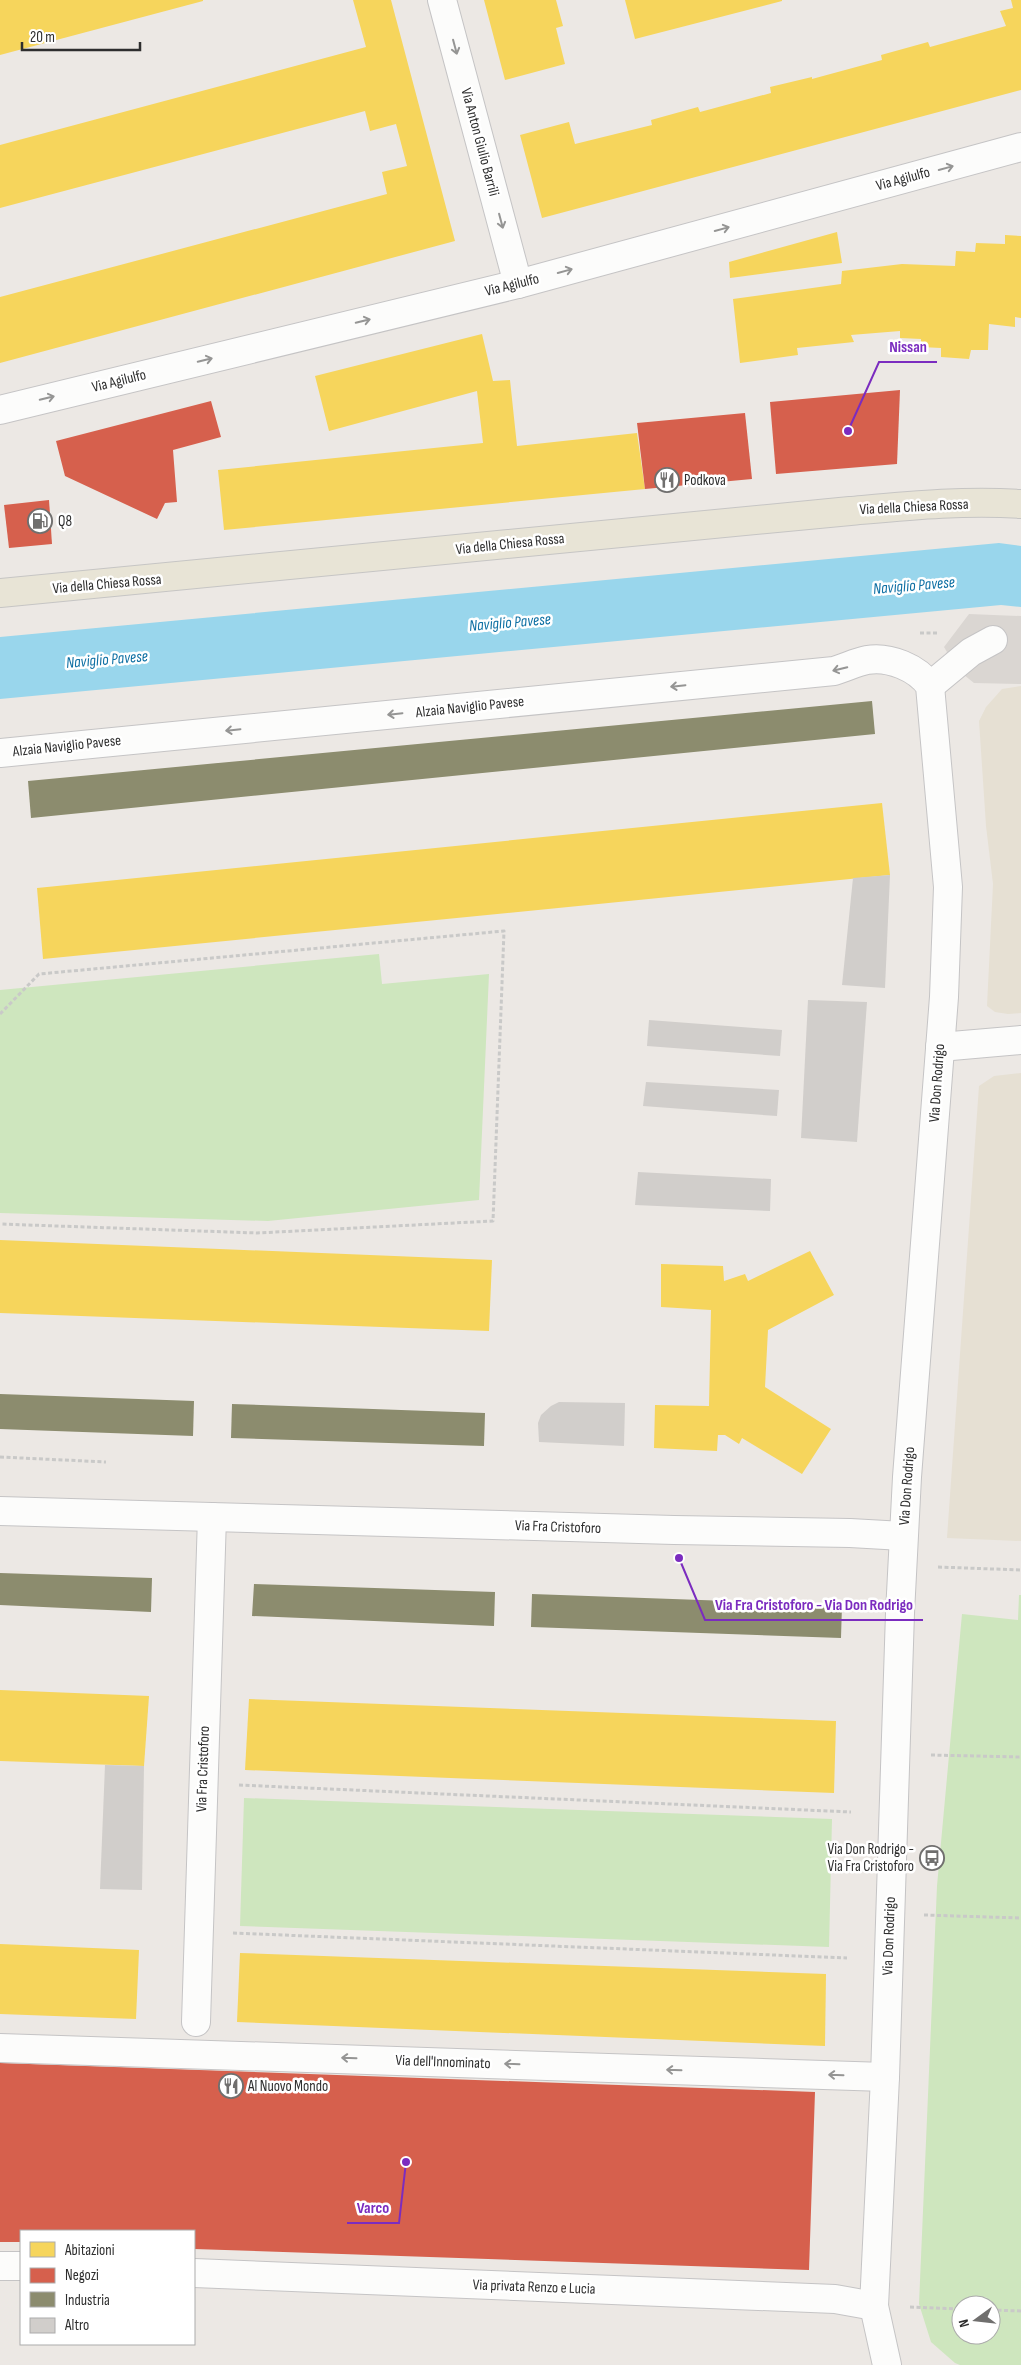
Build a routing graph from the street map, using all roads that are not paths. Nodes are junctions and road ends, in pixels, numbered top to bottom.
1 (442, 0) edge
2 (1021, 147) edge
3 (518, 284) junction
4 (0, 410) edge
5 (1021, 504) edge
6 (0, 594) edge
7 (993, 640) dead end
8 (930, 686) junction
9 (0, 753) edge
10 (1021, 1040) edge
11 (940, 1048) junction
12 (0, 1511) edge
13 (212, 1517) junction
14 (904, 1536) junction
15 (196, 2022) dead end
16 (0, 2048) edge
17 (885, 2077) junction
18 (0, 2266) edge
19 (20, 2266) edge
20 (195, 2274) edge
21 (874, 2306) junction
22 (887, 2365) edge

1 -> 3 street, Via Anton Giulio Barrili
3 -> 2 street, Via Agilulfo
4 -> 3 street, Via Agilulfo
5 - 6 main road, Via della Chiesa Rossa
7 - 8 street
8 -> 9 street, Alzaia Naviglio Pavese
8 - 11 street, Via Don Rodrigo
10 - 11 street
11 - 14 street, Via Don Rodrigo
12 - 13 street, Via Fra Cristoforo
13 - 14 street, Via Fra Cristoforo
13 - 15 street, Via Fra Cristoforo
14 - 17 street, Via Don Rodrigo
17 -> 16 street, Via dell'Innominato
17 - 21 street, Via Don Rodrigo
18 - 19 street
20 - 21 street, Via privata Renzo e Lucia
21 - 22 street, Via Don Rodrigo

